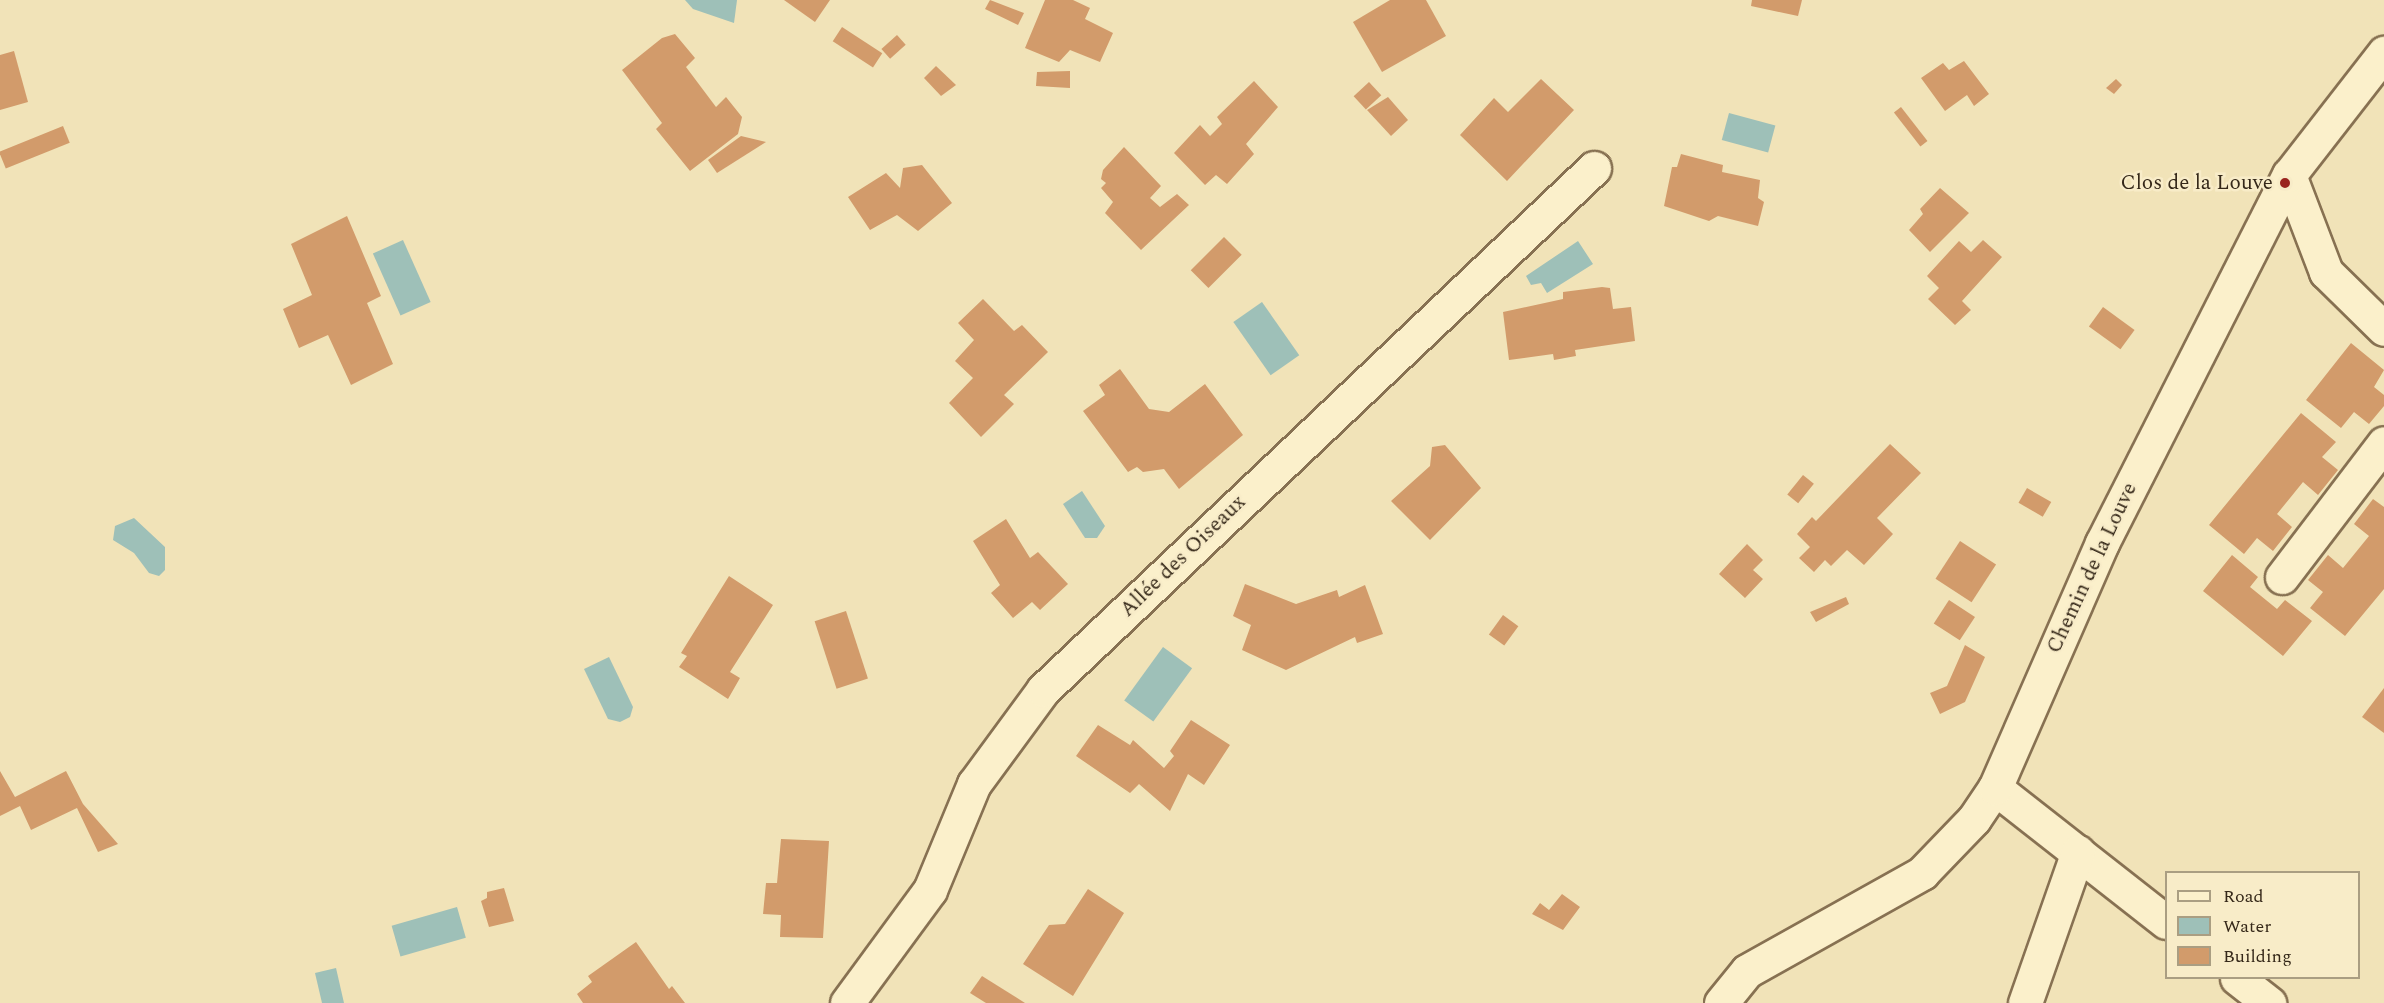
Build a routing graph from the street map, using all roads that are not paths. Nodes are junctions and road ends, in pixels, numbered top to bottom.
1 (2384, 53) edge
2 (1594, 168) dead end
3 (2289, 176) junction
4 (2384, 329) edge
5 (2384, 442) edge
6 (2282, 577) dead end
7 (1995, 788) junction
8 (2078, 852) junction
9 (2165, 921) edge
10 (2238, 979) edge
11 (847, 1003) edge
12 (1721, 1003) edge
13 (2025, 1003) edge
14 (2269, 1003) edge

1 - 3 street, Chemin de la Louve
2 - 11 street, Allée des Oiseaux
3 - 4 street
3 - 7 street, Chemin de la Louve
5 - 6 street
7 - 8 street
7 - 12 street, Chemin de la Louve
8 - 9 street
8 - 13 street
10 - 14 street

